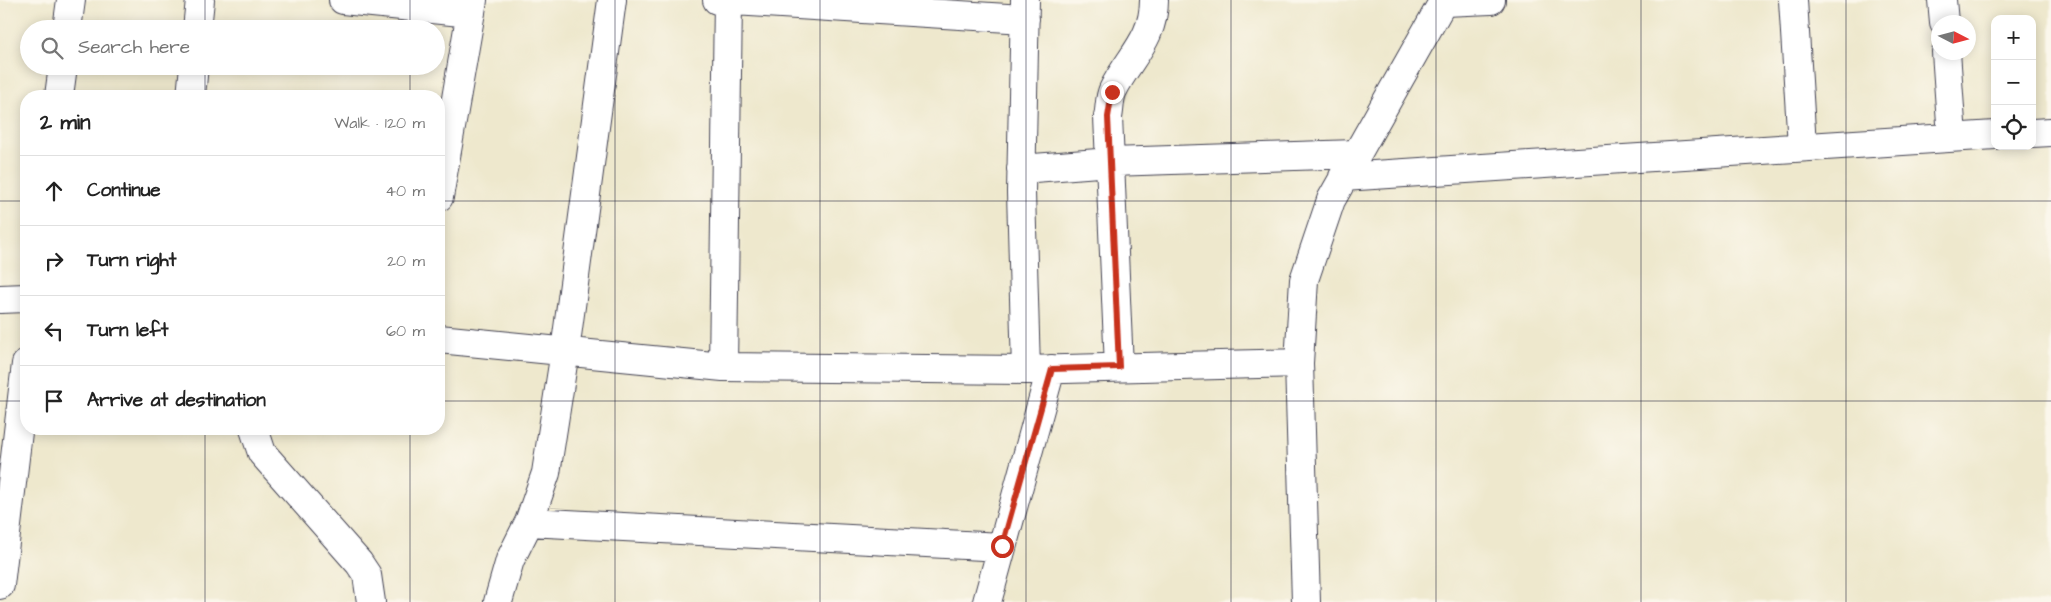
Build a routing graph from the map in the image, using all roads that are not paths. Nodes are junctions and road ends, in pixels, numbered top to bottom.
1 (71, 0) edge
2 (200, 0) edge
3 (343, 0) edge
4 (612, 0) edge
5 (733, 0) edge
6 (1154, 0) edge
7 (1491, 0) edge
8 (1794, 0) edge
9 (1942, 0) edge
10 (1444, 1) edge
11 (472, 6) edge
12 (1025, 10) edge
13 (1943, 15) edge
14 (68, 20) edge
15 (199, 20) edge
16 (1947, 60) edge
17 (62, 75) edge
18 (193, 75) edge
19 (60, 90) edge
20 (192, 90) edge
21 (2051, 132) edge
22 (2036, 133) edge
23 (1991, 135) edge
24 (1952, 137) junction
25 (1802, 146) junction
26 (1356, 154) junction
27 (445, 162) edge
28 (1111, 162) junction
29 (1022, 169) junction
30 (1343, 177) junction
31 (20, 298) edge
32 (0, 299) edge
33 (445, 340) edge
34 (565, 351) junction
35 (1299, 363) junction
36 (723, 367) junction
37 (1119, 367) junction
38 (1039, 369) junction
39 (20, 415) edge
40 (256, 435) edge
41 (529, 522) junction
42 (1002, 546) junction
43 (0, 585) edge
44 (371, 602) edge
45 (498, 602) edge
46 (987, 602) edge
47 (1306, 602) edge

1 - 14 street
2 - 15 street
3 - 11 street
4 - 34 street
5 - 12 street
5 - 36 street
6 - 28 street
7 - 10 street
8 - 25 street
9 - 13 street
10 - 26 street
11 - 27 street
12 - 29 street
16 - 24 street
17 - 19 street
18 - 20 street
21 - 22 street
23 - 24 street
24 - 25 street
25 - 30 street
26 - 28 street
26 - 30 street
28 - 29 street
28 - 37 street
29 - 38 street
30 - 35 street
31 - 32 street
33 - 34 street
34 - 36 street
34 - 41 street
35 - 37 street
35 - 47 street
36 - 38 street
37 - 38 street
38 - 42 street
39 - 43 street
40 - 44 street
41 - 42 street
41 - 45 street
42 - 46 street

